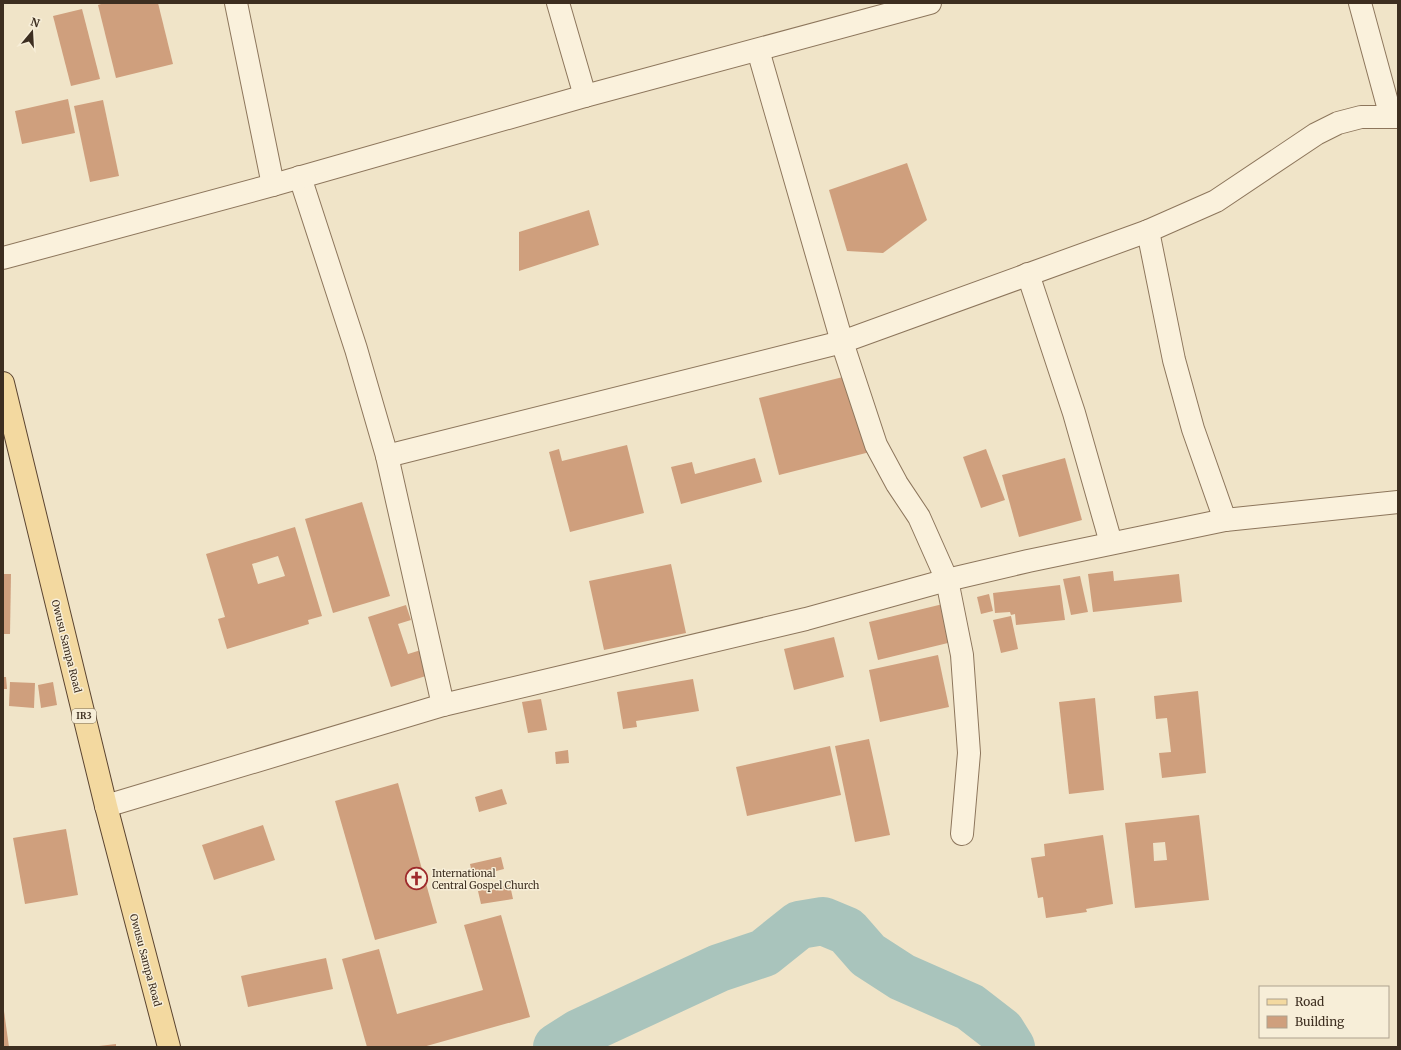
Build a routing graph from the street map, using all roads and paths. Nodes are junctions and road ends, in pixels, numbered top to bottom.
1 (236, 3) edge
2 (558, 3) edge
3 (930, 3) edge
4 (1360, 3) edge
5 (758, 50) junction
6 (585, 96) junction
7 (1394, 117) edge
8 (300, 177) junction
9 (273, 185) junction
10 (1148, 231) junction
11 (3, 258) edge
12 (1028, 274) junction
13 (842, 342) junction
14 (3, 383) edge
15 (387, 456) junction
16 (1398, 502) edge
17 (1225, 520) junction
18 (1111, 543) junction
19 (947, 580) junction
20 (443, 705) junction
21 (106, 806) junction
22 (962, 834) dead end
23 (169, 1047) edge

1 - 9 street
2 - 6 street
3 - 5 street
4 - 7 street
5 - 6 street
5 - 13 street
6 - 8 street
7 - 10 street
8 - 9 street
8 - 15 street
9 - 11 street
10 - 12 street
10 - 17 street
12 - 13 street
12 - 18 street
13 - 15 street
13 - 19 street
14 - 21 main road, Owusu Sampa Road / IR3
15 - 20 street
16 - 17 street
17 - 18 street
18 - 19 street
19 - 20 street
19 - 22 street
20 - 21 street
21 - 23 main road, Owusu Sampa Road / IR3

